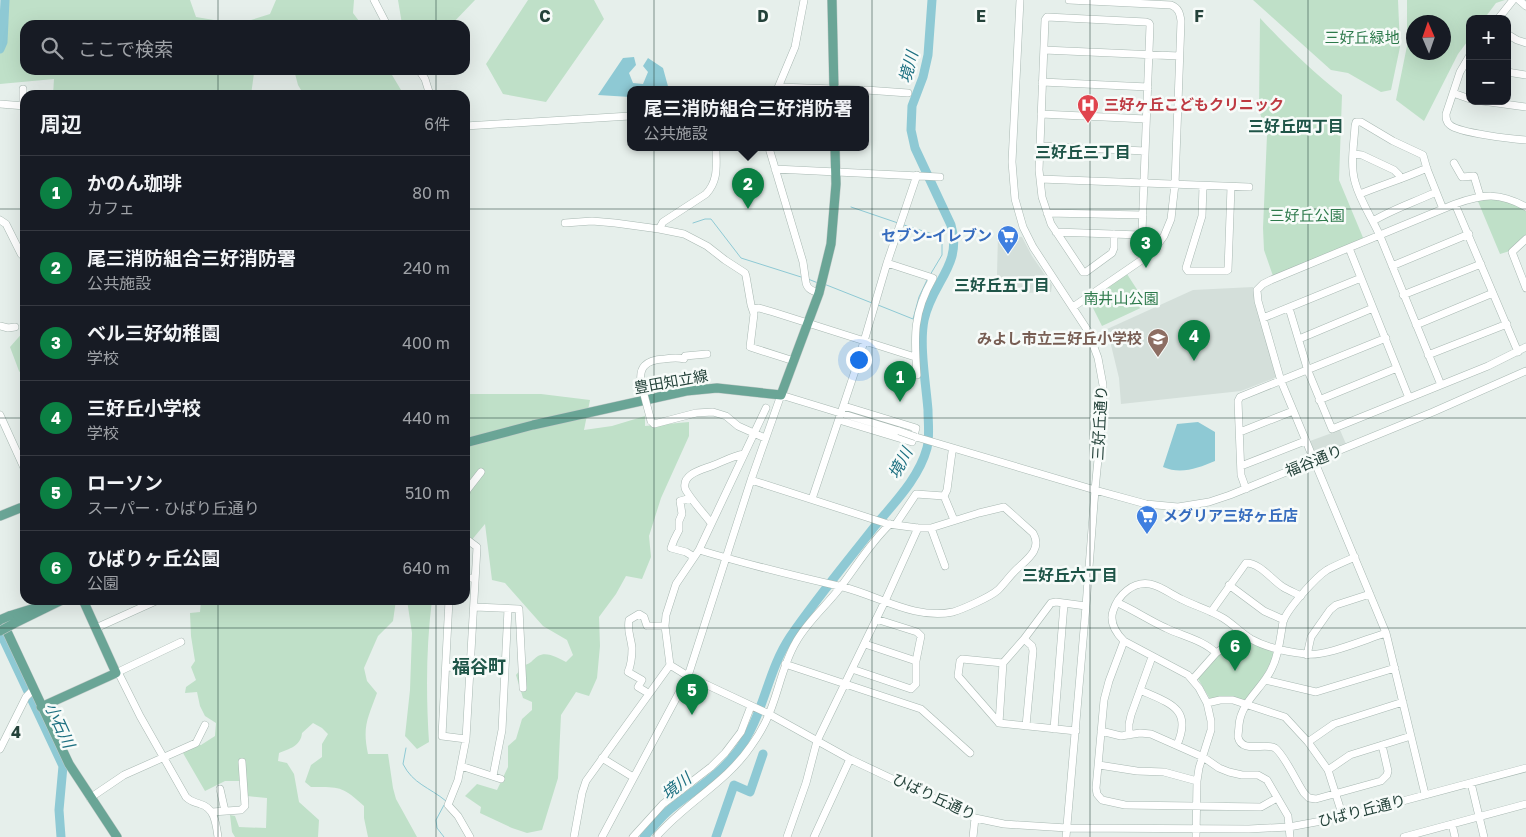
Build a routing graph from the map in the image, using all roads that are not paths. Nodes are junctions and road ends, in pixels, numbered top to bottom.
1 (374, 0) edge
2 (804, 0) edge
3 (832, 0) edge
4 (1020, 0) edge
5 (1069, 0) edge
6 (1513, 0) edge
7 (1518, 0) edge
8 (1132, 1) edge
9 (1526, 6) edge
10 (1501, 15) edge
11 (384, 20) edge
12 (1511, 36) edge
13 (1526, 43) edge
14 (1044, 50) junction
15 (1149, 54) junction
16 (1179, 56) junction
17 (1467, 60) edge
18 (1511, 73) edge
19 (422, 75) edge
20 (1526, 75) edge
21 (1042, 82) junction
22 (779, 86) edge
23 (834, 86) edge
24 (1148, 87) junction
25 (428, 90) edge
26 (869, 90) edge
27 (908, 93) dead end
28 (1452, 93) junction
29 (1466, 98) edge
30 (0, 104) edge
31 (1511, 105) edge
32 (20, 106) edge
33 (1526, 107) edge
34 (1041, 114) junction
35 (627, 116) edge
36 (1146, 119) junction
37 (470, 126) edge
38 (1526, 140) edge
39 (1040, 146) junction
40 (716, 151) edge
41 (770, 151) edge
42 (835, 151) edge
43 (1145, 151) junction
44 (1354, 154) junction
45 (1454, 163) dead end
46 (1427, 168) junction
47 (1475, 168) dead end
48 (775, 169) junction
49 (836, 172) junction
50 (919, 176) junction
51 (938, 176) dead end
52 (1473, 176) junction
53 (1040, 179) junction
54 (1400, 179) junction
55 (1144, 184) junction
56 (1175, 184) junction
57 (1203, 186) junction
58 (1232, 187) junction
59 (1249, 187) dead end
60 (1436, 192) junction
61 (1360, 194) junction
62 (1480, 196) junction
63 (1455, 204) junction
64 (1526, 207) edge
65 (1443, 209) junction
66 (1047, 213) junction
67 (1143, 215) junction
68 (0, 220) edge
69 (1374, 221) junction
70 (564, 223) dead end
71 (659, 228) junction
72 (1056, 232) junction
73 (1114, 234) junction
74 (1468, 234) junction
75 (1380, 236) junction
76 (1526, 239) edge
77 (1349, 248) junction
78 (20, 252) edge
79 (888, 263) junction
80 (1481, 264) junction
81 (1392, 266) junction
82 (1361, 278) junction
83 (1525, 282) edge
84 (819, 293) junction
85 (1493, 293) junction
86 (1403, 295) junction
87 (1073, 307) junction
88 (753, 308) junction
89 (1289, 308) junction
90 (1374, 308) junction
91 (1263, 318) junction
92 (807, 323) junction
93 (1507, 324) junction
94 (1416, 325) junction
95 (0, 326) edge
96 (15, 327) dead end
97 (1386, 338) junction
98 (1299, 339) junction
99 (864, 341) junction
100 (1526, 347) edge
101 (1518, 352) junction
102 (707, 354) dead end
103 (1428, 355) junction
104 (915, 357) junction
105 (794, 361) junction
106 (1397, 368) junction
107 (1308, 371) junction
108 (1526, 371) edge
109 (917, 375) dead end
110 (1281, 382) junction
111 (1441, 385) junction
112 (781, 394) junction
113 (1409, 398) junction
114 (1319, 400) junction
115 (844, 406) junction
116 (766, 408) dead end
117 (1293, 411) junction
118 (0, 415) edge
119 (840, 417) junction
120 (1240, 432) junction
121 (754, 433) junction
122 (765, 438) junction
123 (1305, 441) junction
124 (470, 442) edge
125 (952, 452) dead end
126 (744, 454) junction
127 (20, 459) edge
128 (1314, 461) junction
129 (1242, 466) junction
130 (481, 472) dead end
131 (751, 480) junction
132 (470, 486) edge
133 (1246, 489) junction
134 (1095, 490) junction
135 (944, 496) junction
136 (691, 498) junction
137 (812, 499) junction
138 (20, 509) edge
139 (0, 516) edge
140 (954, 520) junction
141 (711, 523) junction
142 (891, 524) junction
143 (918, 528) junction
144 (931, 528) junction
145 (470, 542) edge
146 (699, 550) junction
147 (694, 557) junction
148 (1355, 557) junction
149 (725, 559) junction
150 (945, 566) dead end
151 (470, 578) edge
152 (475, 578) junction
153 (1229, 585) junction
154 (838, 586) junction
155 (1370, 594) junction
156 (1301, 596) junction
157 (1118, 602) junction
158 (884, 604) junction
159 (1064, 604) junction
160 (49, 605) edge
161 (85, 605) edge
162 (147, 605) edge
163 (450, 605) edge
164 (1086, 606) junction
165 (475, 607) junction
166 (508, 609) junction
167 (1212, 612) junction
168 (7, 619) edge
169 (876, 619) junction
170 (0, 620) edge
171 (1284, 620) junction
172 (665, 626) junction
173 (96, 628) junction
174 (0, 631) edge
175 (1386, 632) junction
176 (1243, 634) junction
177 (1024, 639) junction
178 (1124, 641) junction
179 (181, 642) dead end
180 (865, 644) junction
181 (1278, 650) junction
182 (1216, 653) junction
183 (1307, 655) junction
184 (1152, 657) junction
185 (916, 661) junction
186 (1003, 663) junction
187 (786, 664) junction
188 (670, 665) junction
189 (446, 667) junction
190 (470, 668) junction
191 (1395, 668) junction
192 (504, 669) junction
193 (852, 669) junction
194 (116, 673) junction
195 (688, 676) junction
196 (1193, 679) junction
197 (1265, 680) junction
198 (845, 683) junction
199 (523, 688) dead end
200 (1140, 690) junction
201 (30, 693) junction
202 (648, 694) junction
203 (1403, 702) junction
204 (1208, 703) junction
205 (1245, 704) junction
206 (751, 706) junction
207 (41, 707) junction
208 (769, 714) junction
209 (999, 723) junction
210 (205, 725) dead end
211 (1026, 726) junction
212 (1054, 729) junction
213 (1076, 731) junction
214 (1101, 731) junction
215 (1129, 735) junction
216 (1411, 736) junction
217 (466, 739) junction
218 (817, 742) junction
219 (1308, 742) junction
220 (1177, 745) junction
221 (1382, 745) junction
222 (0, 749) edge
223 (970, 753) dead end
224 (164, 757) junction
225 (1203, 757) junction
226 (602, 758) junction
227 (850, 759) junction
228 (242, 762) dead end
229 (1099, 765) junction
230 (461, 766) junction
231 (1526, 768) edge
232 (1328, 770) junction
233 (493, 776) junction
234 (633, 777) junction
235 (501, 779) dead end
236 (1197, 781) junction
237 (1471, 783) junction
238 (220, 789) dead end
239 (1336, 794) junction
240 (1425, 794) junction
241 (90, 798) junction
242 (1278, 798) junction
243 (1526, 804) edge
244 (1197, 807) junction
245 (225, 811) junction
246 (212, 812) junction
247 (1480, 816) junction
248 (1343, 817) junction
249 (975, 818) junction
250 (1452, 824) junction
251 (1289, 827) junction
252 (1067, 828) junction
253 (1196, 828) junction
254 (117, 837) edge
255 (218, 837) edge
256 (470, 837) edge
257 (574, 837) edge
258 (602, 837) edge
259 (633, 837) edge
260 (656, 837) edge
261 (786, 837) edge
262 (814, 837) edge
263 (972, 837) edge
264 (1066, 837) edge
265 (1196, 837) edge
266 (1290, 837) edge
267 (1404, 837) edge
268 (1455, 837) edge
269 (1484, 837) edge

1 - 11 street
2 - 22 street
3 - 23 main road
4 - 87 street, 三好丘通り
5 - 8 street
6 - 10 street
7 - 9 street
8 - 16 street
12 - 13 street
14 - 15 street
14 - 15 street
14 - 21 street
15 - 16 street
15 - 24 street
16 - 56 street
17 - 28 street
18 - 20 street
19 - 25 street
21 - 24 street
21 - 34 street
24 - 36 street
26 - 27 street
28 - 29 street
28 - 38 street
30 - 32 street
31 - 33 street
34 - 36 street
34 - 39 street
35 - 37 street
36 - 43 street
39 - 43 street
39 - 53 street
40 - 71 street
41 - 48 street
42 - 49 main road
43 - 55 street
44 - 46 street
44 - 54 street
44 - 61 street
45 - 52 street
46 - 54 street
46 - 60 street
47 - 52 street
48 - 49 street
48 - 84 street
49 - 50 street
49 - 84 main road
50 - 51 street
50 - 79 street
52 - 62 street
53 - 55 street
53 - 66 street
54 - 61 street
55 - 56 street
55 - 67 street
56 - 57 street
56 - 87 street
57 - 58 street
57 - 58 street
58 - 59 street
60 - 65 street
60 - 69 street
61 - 69 street
62 - 63 street
62 - 64 street
63 - 65 street
63 - 74 street
65 - 75 street
66 - 67 street
66 - 72 street
67 - 73 street
68 - 78 street
69 - 75 street
70 - 71 street
71 - 88 street
72 - 73 street
72 - 73 street
74 - 80 street
74 - 81 street
75 - 77 street
75 - 81 street
76 - 83 street
77 - 82 street
77 - 91 street
79 - 99 street
79 - 104 street
80 - 85 street
80 - 86 street
81 - 86 street
82 - 89 street
82 - 90 street
84 - 92 main road
85 - 93 street
85 - 94 street
86 - 94 street
87 - 134 street, 三好丘通り
88 - 92 street
88 - 105 street
89 - 91 street
89 - 98 street
90 - 97 street
90 - 98 street
91 - 110 street
92 - 99 street
92 - 105 main road
93 - 101 street
93 - 103 street
94 - 103 street
95 - 96 street
97 - 106 street
97 - 107 street
98 - 107 street
99 - 104 street
99 - 115 street
100 - 101 street
101 - 111 street
102 - 121 street, bridge
103 - 111 street
104 - 109 street
105 - 112 main road
106 - 113 street
106 - 114 street
107 - 110 street
107 - 114 street
108 - 128 street, 福谷通り
110 - 117 street
110 - 120 street
111 - 113 street
112 - 119 street
112 - 122 street
112 - 124 main road, 豊田知立線
113 - 114 street
115 - 119 street
115 - 119 street
116 - 121 street
117 - 120 street
117 - 123 street
118 - 127 street
119 - 134 street, 福谷通り, bridge
119 - 137 street
120 - 129 street
121 - 122 street
121 - 126 street
122 - 131 street
123 - 128 street
123 - 129 street
125 - 135 street
126 - 136 street
126 - 141 street
128 - 133 street, 福谷通り
128 - 148 street
129 - 133 street
130 - 132 street
131 - 137 street
131 - 149 street
133 - 134 street, 福谷通り
134 - 164 street, 三好丘通り
135 - 140 street
135 - 142 street
136 - 141 street
136 - 147 street
137 - 142 street
138 - 139 main road
140 - 144 street
140 - 158 street
141 - 146 street
142 - 143 street
142 - 154 street
143 - 144 street
143 - 158 street
144 - 150 street
145 - 152 street
146 - 147 street
146 - 149 street
147 - 172 street
148 - 155 street
148 - 156 street
149 - 154 street
149 - 195 street
151 - 152 street
152 - 165 street
153 - 156 street
153 - 167 street
153 - 171 street
154 - 158 street
154 - 187 street
155 - 175 street
155 - 183 street
156 - 171 street
157 - 167 street
157 - 178 street
157 - 182 street
158 - 169 street
159 - 164 street
159 - 177 street
159 - 212 street
160 - 168 main road
161 - 173 main road
162 - 173 street
163 - 189 street
164 - 213 street, 三好丘通り
165 - 166 street
165 - 190 street
166 - 192 street
166 - 199 street
167 - 176 street
168 - 170 main road, bridge
168 - 174 main road, bridge
168 - 201 main road
169 - 180 street
169 - 185 street
171 - 181 street
172 - 188 street
172 - 202 street
173 - 194 main road
175 - 183 street
175 - 191 street
176 - 181 street
176 - 182 street
177 - 186 street
177 - 211 street
178 - 184 street
178 - 214 street
179 - 194 street
180 - 185 street
180 - 193 street
181 - 183 street
181 - 197 street
182 - 196 street
184 - 196 street
184 - 200 street
185 - 193 street
186 - 209 street
186 - 209 street
187 - 198 street
187 - 208 street
188 - 195 street, ひばり丘通り
188 - 202 street
189 - 190 street
189 - 217 street
190 - 192 street
190 - 217 street
191 - 197 street
191 - 203 street
192 - 233 street
193 - 198 street
194 - 207 main road
194 - 224 street
195 - 206 street, ひばり丘通り
195 - 234 street
196 - 204 street
197 - 205 street
198 - 218 street
198 - 223 street
200 - 215 street
200 - 220 street
201 - 207 main road
201 - 222 street
202 - 226 street
203 - 216 street
203 - 219 street
204 - 205 street
204 - 225 street
205 - 219 street
205 - 239 street
206 - 208 street, ひばり丘通り
206 - 259 street
207 - 241 main road
208 - 218 street, ひばり丘通り
208 - 260 street
209 - 211 street
210 - 224 street
211 - 212 street
212 - 213 street
213 - 252 street, 三好丘通り
214 - 215 street
214 - 229 street
215 - 220 street
216 - 221 street
216 - 240 street
217 - 230 street
218 - 227 street, ひばり丘通り
218 - 261 street
219 - 232 street
220 - 225 street
221 - 232 street
221 - 239 street
224 - 241 street
224 - 246 street
225 - 236 street
225 - 242 street
226 - 234 street
226 - 257 street
227 - 249 street, ひばり丘通り
227 - 262 street
228 - 245 street
229 - 236 street
229 - 244 street
230 - 233 street
230 - 256 street
231 - 237 street, ひばり丘通り
232 - 239 street
233 - 235 street
234 - 258 street
236 - 244 street
237 - 240 street, ひばり丘通り
237 - 247 street
238 - 245 street
239 - 248 street
240 - 248 street, ひばり丘通り
241 - 254 main road
242 - 244 street
242 - 251 street
243 - 247 street
244 - 253 street
245 - 246 street
246 - 255 street
247 - 250 street
247 - 269 street
248 - 251 street, ひばり丘通り
249 - 252 street, ひばり丘通り
249 - 263 street
250 - 267 street
250 - 268 street
251 - 253 street, ひばり丘通り
251 - 266 street
252 - 253 street, ひばり丘通り
252 - 264 street, 三好丘通り
253 - 265 street

